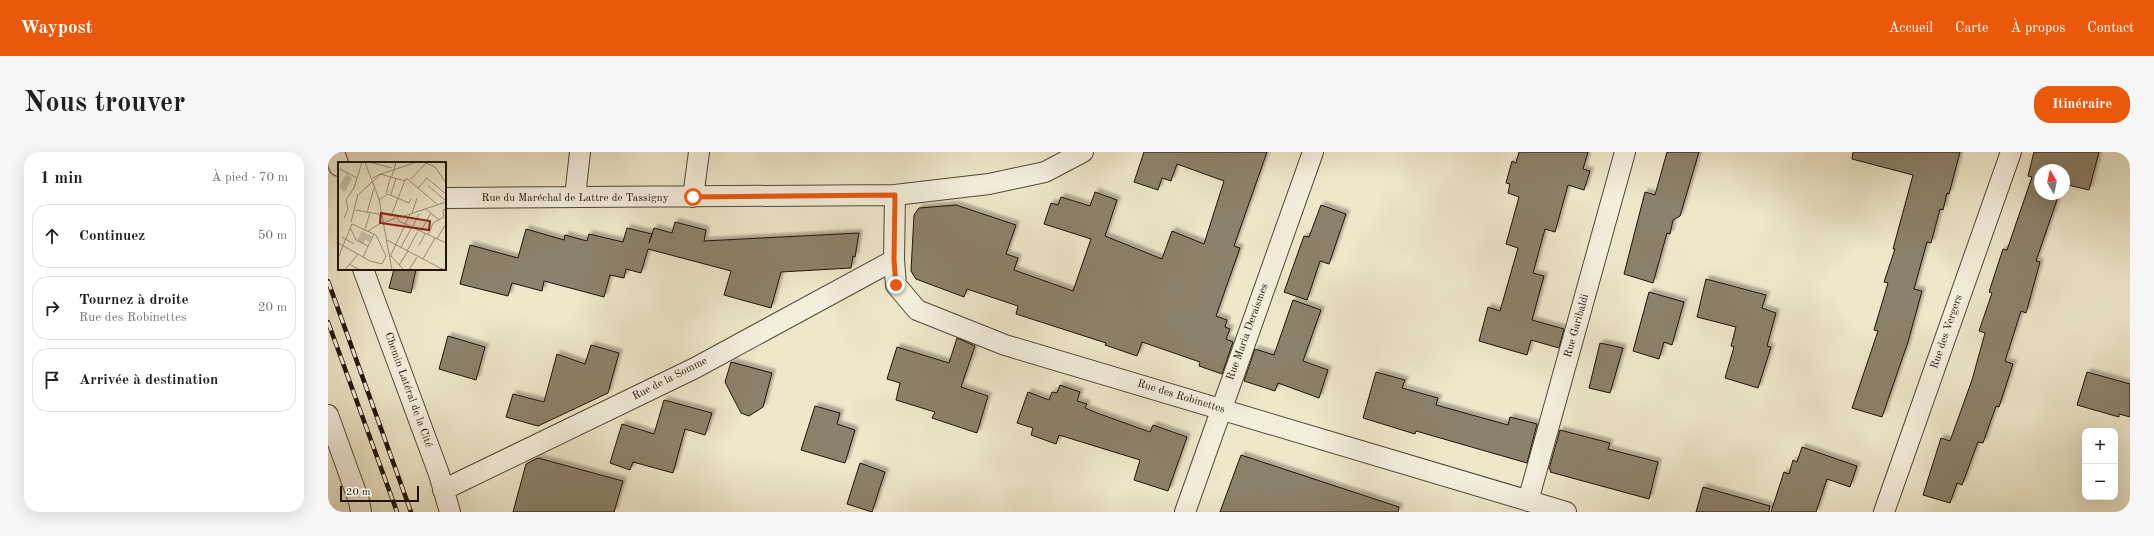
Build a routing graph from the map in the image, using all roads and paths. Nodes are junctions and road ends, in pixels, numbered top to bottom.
1 (334, 152) edge
2 (580, 152) edge
3 (699, 152) edge
4 (1083, 152) edge
5 (1313, 152) edge
6 (1625, 152) edge
7 (2011, 152) edge
8 (338, 163) edge
9 (895, 195) junction
10 (575, 197) junction
11 (693, 197) junction
12 (446, 198) edge
13 (894, 260) junction
14 (363, 270) edge
15 (1221, 409) junction
16 (328, 414) edge
17 (443, 490) junction
18 (1515, 503) edge
19 (361, 512) edge
20 (450, 512) edge
21 (1185, 512) edge
22 (1566, 512) edge
23 (1884, 512) edge

1 - 8 street
2 - 10 street
3 - 11 street
4 - 9 street, Rue du Maréchal de Lattre de Tassigny
5 - 15 street, Rue Maria Deraismes
6 - 18 street, Rue Garibaldi
7 - 23 street, Rue des Vergers
9 - 11 street, Rue du Maréchal de Lattre de Tassigny
9 - 13 street, Rue des Robinettes
10 - 11 street, Rue du Maréchal de Lattre de Tassigny
10 - 12 street, Rue du Maréchal de Lattre de Tassigny
13 - 15 street, Rue des Robinettes
13 - 17 street, Rue de la Somme
14 - 17 street, Chemin Latéral de la Cité
15 - 18 street, Rue des Robinettes
15 - 21 street, Rue Maria Deraismes
16 - 19 street
17 - 20 street, Chemin Latéral de la Cité
18 - 22 street, Rue des Robinettes

